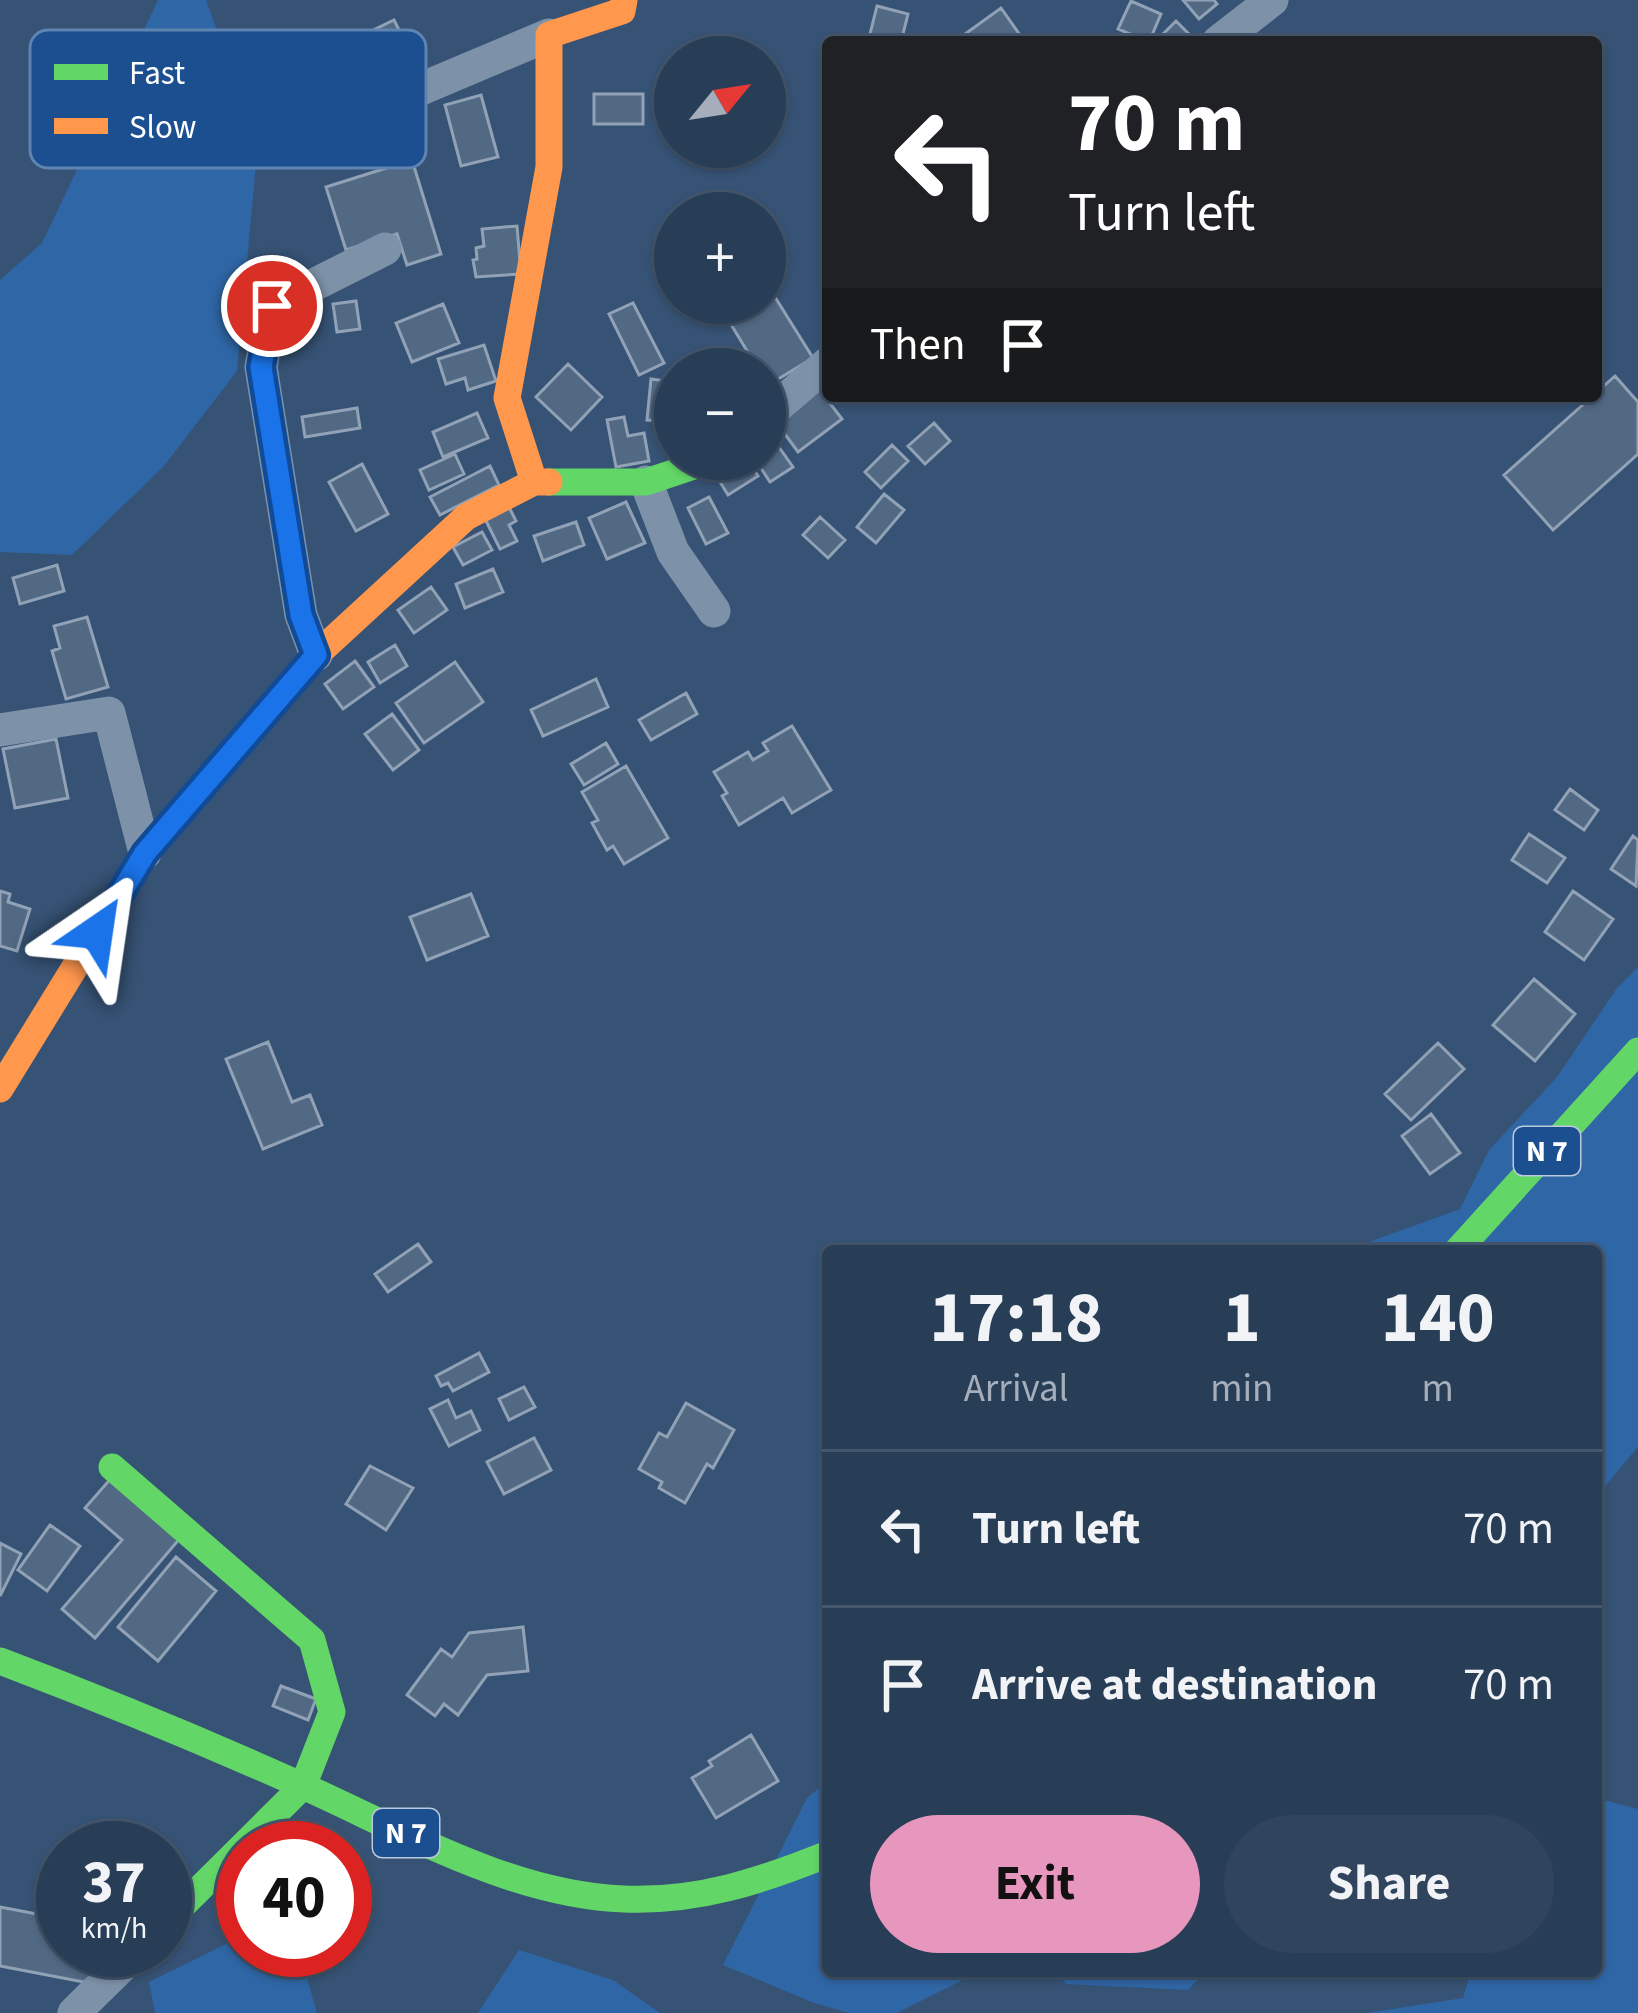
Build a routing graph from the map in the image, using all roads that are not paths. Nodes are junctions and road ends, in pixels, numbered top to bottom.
1 (624, 0) edge
2 (1272, 0) edge
3 (549, 35) junction
4 (1226, 36) edge
5 (426, 87) edge
6 (385, 249) dead end
7 (822, 368) edge
8 (786, 399) edge
9 (654, 479) edge
10 (533, 482) junction
11 (646, 482) junction
12 (714, 611) dead end
13 (316, 655) junction
14 (0, 730) edge
15 (145, 853) junction
16 (1638, 1051) edge
17 (0, 1089) edge
18 (1462, 1245) edge
19 (112, 1467) dead end
20 (0, 1660) edge
21 (303, 1786) junction
22 (822, 1857) edge
23 (192, 1896) edge
24 (110, 1977) edge
25 (74, 2013) edge

1 - 3 street
2 - 4 street
3 - 5 street
3 - 10 street
6 - 13 street
7 - 8 street
9 - 11 street
10 - 11 street
10 - 13 street
11 - 12 street
13 - 15 street
14 - 15 street
15 - 17 street
16 - 18 street, N 7
19 - 21 street
20 - 21 street, N 7
21 - 22 street, N 7
21 - 23 street
24 - 25 street

